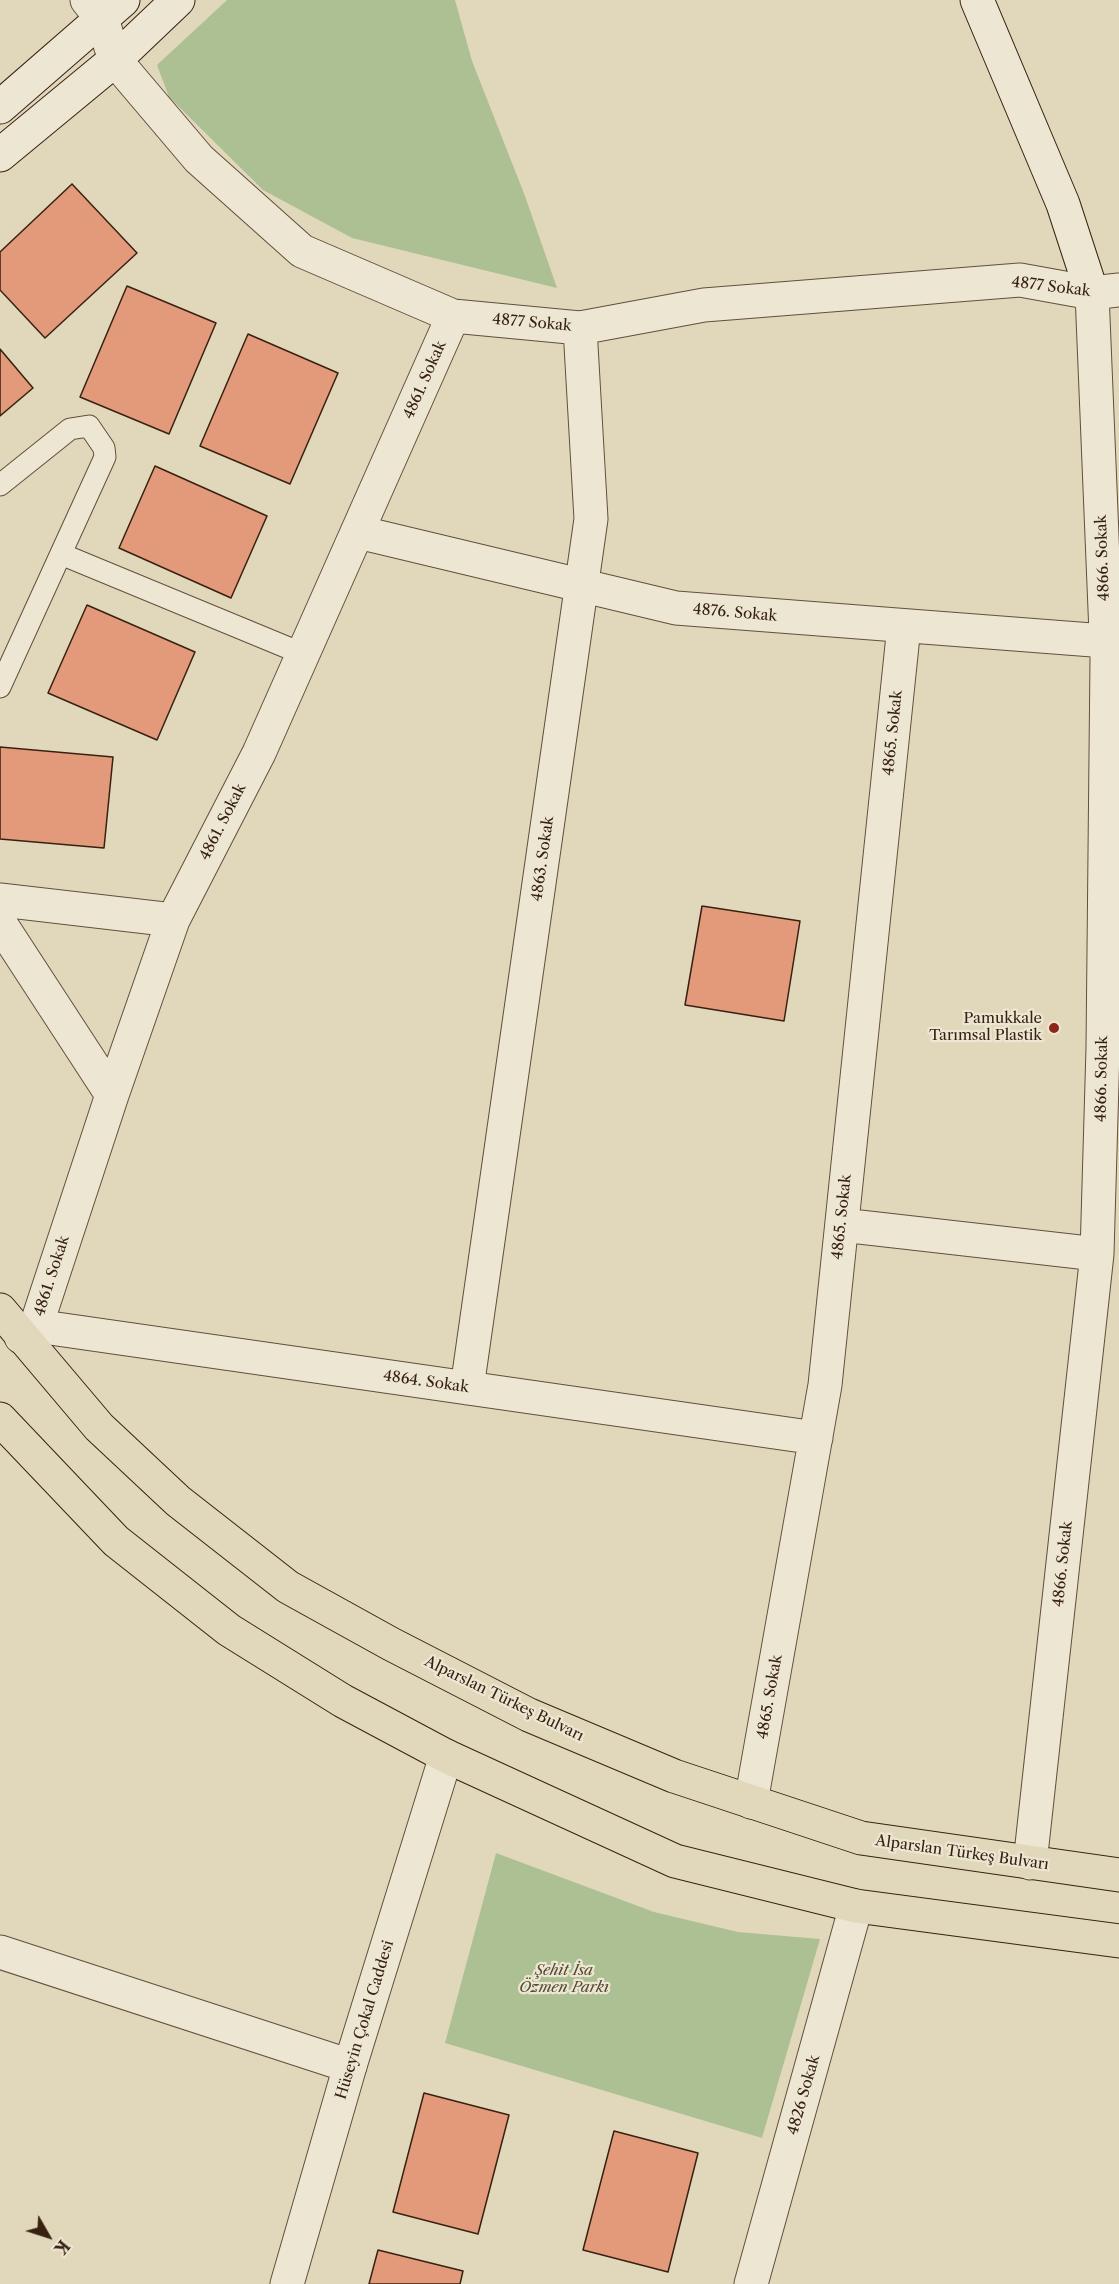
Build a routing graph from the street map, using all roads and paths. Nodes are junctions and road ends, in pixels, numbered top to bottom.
1 (178, 0) edge
2 (977, 0) edge
3 (104, 6) edge
4 (115, 60) junction
5 (0, 107) edge
6 (0, 156) edge
7 (1105, 291) edge
8 (453, 316) junction
9 (579, 328) junction
10 (0, 485) edge
11 (358, 532) junction
12 (61, 554) junction
13 (582, 585) junction
14 (904, 626) junction
15 (1112, 643) edge
16 (303, 654) junction
17 (0, 687) edge
18 (0, 900) edge
19 (173, 920) junction
20 (0, 923) edge
21 (1111, 1047) edge
22 (112, 1095) junction
23 (842, 1225) junction
24 (1097, 1254) junction
25 (0, 1310) edge
26 (29, 1332) junction
27 (467, 1388) junction
28 (0, 1419) edge
29 (816, 1438) junction
30 (446, 1756) junction
31 (751, 1803) junction
32 (1030, 1863) junction
33 (1119, 1875) edge
34 (856, 1906) junction
35 (1119, 1941) edge
36 (0, 1952) edge
37 (350, 2066) junction
38 (288, 2284) edge
39 (751, 2284) edge

1 - 4 street
2 - 7 street, 4866. Sokak
3 - 4 street, 4877 Sokak
3 - 5 street
4 - 6 street
4 - 8 street, 4877 Sokak
7 - 9 street, 4877 Sokak
7 - 15 street, 4866. Sokak
8 - 9 street, 4877 Sokak
8 - 11 street, 4861. Sokak
9 - 13 street, 4863. Sokak
10 - 12 lane
11 - 13 street, 4876. Sokak
11 - 16 street, 4861. Sokak
12 - 16 lane
12 - 17 lane
13 - 14 street, 4876. Sokak
13 - 27 street, 4863. Sokak
14 - 15 street, 4876. Sokak
14 - 23 street, 4865. Sokak
15 - 21 street, 4866. Sokak
16 - 19 street, 4861. Sokak
18 - 19 street
19 - 22 street, 4861. Sokak
20 - 22 street
21 - 24 street, 4866. Sokak
22 - 26 street, 4861. Sokak
23 - 24 street
23 - 29 street, 4865. Sokak
24 - 32 street, 4866. Sokak
25 - 26 main road, Alparslan Türkeş Bulvarı
26 - 27 street, 4864. Sokak
26 - 31 main road, Alparslan Türkeş Bulvarı
27 - 29 street, 4864. Sokak
28 - 30 main road
29 - 31 street, 4865. Sokak
30 - 34 main road
30 - 37 street, Hüseyin Çokal Caddesi
31 - 32 main road, Alparslan Türkeş Bulvarı
32 - 33 main road, Alparslan Türkeş Bulvarı
34 - 35 main road
34 - 39 street, 4826 Sokak
36 - 37 street
37 - 38 street, Hüseyin Çokal Caddesi

